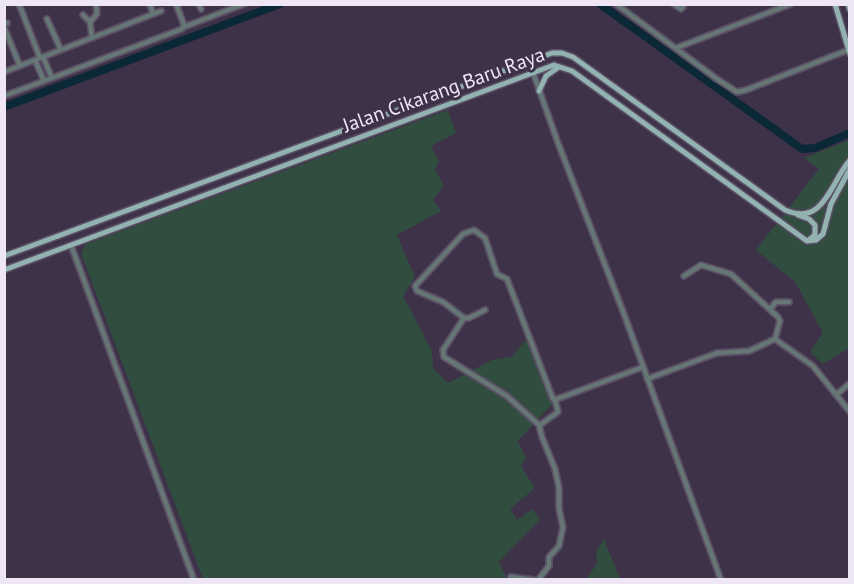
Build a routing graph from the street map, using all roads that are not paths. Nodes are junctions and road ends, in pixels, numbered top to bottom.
1 (19, 4) edge
2 (96, 4) edge
3 (150, 4) edge
4 (176, 4) edge
5 (616, 4) edge
6 (674, 4) edge
7 (682, 4) edge
8 (791, 4) edge
9 (835, 4) edge
10 (848, 4) edge
11 (243, 5) edge
12 (849, 10) edge
13 (161, 11) dead end
14 (153, 14) junction
15 (83, 15) dead end
16 (47, 19) dead end
17 (90, 22) junction
18 (5, 24) edge
19 (184, 27) junction
20 (92, 38) junction
21 (12, 45) junction
22 (4, 48) edge
23 (676, 48) junction
24 (60, 50) junction
25 (849, 52) edge
26 (39, 58) junction
27 (529, 61) junction
28 (20, 66) junction
29 (560, 66) junction
30 (4, 72) edge
31 (533, 72) junction
32 (52, 78) junction
33 (44, 81) junction
34 (539, 91) junction
35 (4, 96) edge
36 (849, 160) edge
37 (849, 169) edge
38 (200, 184) junction
39 (205, 194) junction
40 (794, 214) junction
41 (807, 241) junction
42 (71, 245) junction
43 (4, 256) edge
44 (4, 270) edge
45 (684, 276) dead end
46 (789, 302) dead end
47 (771, 308) junction
48 (485, 309) dead end
49 (464, 318) junction
50 (775, 339) junction
51 (643, 367) junction
52 (647, 379) junction
53 (849, 383) edge
54 (836, 395) junction
55 (555, 400) junction
56 (849, 412) edge
57 (540, 425) junction
58 (511, 577) dead end
59 (194, 579) edge
60 (536, 579) edge
61 (721, 579) edge

1 - 26 street
2 - 17 street
3 - 14 street
4 - 19 street
5 - 23 street
6 - 7 street
8 - 23 street
9 - 25 main road
10 - 12 main road
11 - 19 street
13 - 14 street
14 - 20 street
15 - 17 street
16 - 24 street
17 - 20 street
18 - 21 street
19 - 32 street
20 - 24 street
21 - 22 street
21 - 28 street
23 - 25 street
24 - 26 street
26 - 28 street
26 - 32 street
26 - 33 street
27 - 31 street
27 - 38 main road, Jalan Cikarang Baru Raya
27 - 40 main road, Jalan Cikarang Baru Raya
28 - 30 street
29 - 31 main road, Jalan Cikarang Baru Raya
29 - 34 main road
29 - 41 main road, Jalan Cikarang Baru Raya
31 - 34 street
31 - 39 main road, Jalan Cikarang Baru Raya
32 - 33 street
33 - 35 street
34 - 51 street
36 - 40 main road
37 - 41 main road
38 - 39 main road
38 - 43 main road, Jalan Cikarang Baru Raya
39 - 42 main road, Jalan Cikarang Baru Raya
40 - 41 main road, Jalan Cikarang Baru Raya
42 - 44 main road, Jalan Cikarang Baru Raya
42 - 59 street
45 - 47 street
46 - 47 street
47 - 50 street
48 - 49 street
49 - 55 street
49 - 57 street
50 - 52 street
50 - 54 street
51 - 52 street
51 - 55 street
52 - 61 street
53 - 54 street
54 - 56 street
55 - 57 street
57 - 60 street
58 - 60 street

